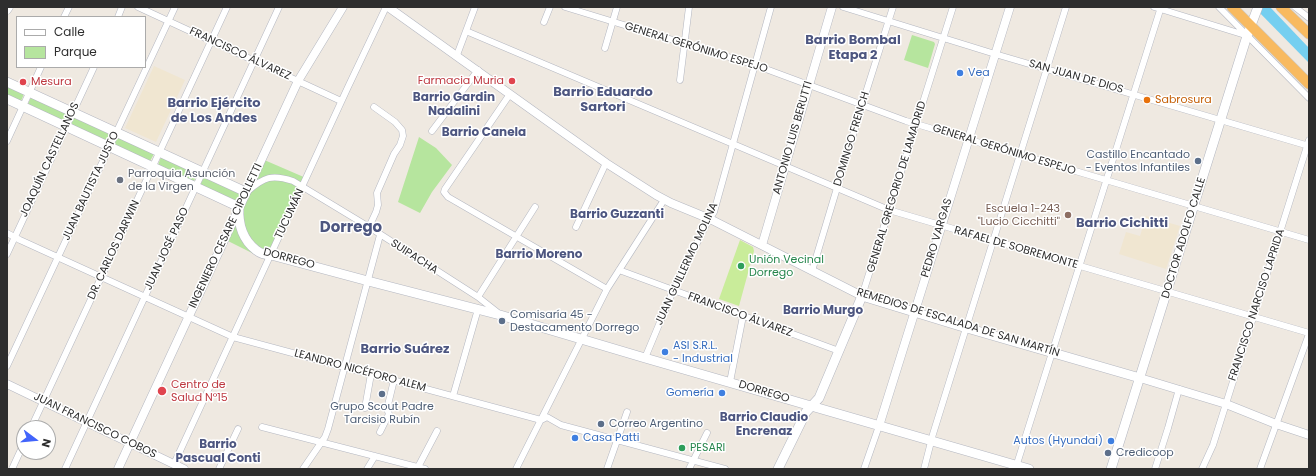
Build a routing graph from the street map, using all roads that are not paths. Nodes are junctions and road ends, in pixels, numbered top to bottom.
1 (8, 7) edge
2 (69, 7) edge
3 (138, 7) edge
4 (174, 7) edge
5 (227, 7) edge
6 (280, 7) edge
7 (343, 7) edge
8 (387, 7) edge
9 (475, 7) edge
10 (550, 7) edge
11 (565, 7) edge
12 (617, 7) edge
13 (689, 7) edge
14 (771, 7) edge
15 (832, 7) edge
16 (843, 7) edge
17 (893, 7) edge
18 (953, 7) edge
19 (1010, 7) edge
20 (1066, 7) edge
21 (1219, 7) edge
22 (1232, 7) edge
23 (1281, 7) edge
24 (1295, 7) edge
25 (1159, 8) edge
26 (1258, 8) edge
27 (7, 10) edge
28 (64, 16) edge
29 (1309, 18) edge
30 (168, 21) junction
31 (544, 22) dead end
32 (613, 22) junction
33 (889, 22) junction
34 (1251, 25) junction
35 (466, 31) junction
36 (1309, 34) edge
37 (1247, 36) junction
38 (943, 38) junction
39 (211, 41) junction
40 (684, 44) junction
41 (605, 48) dead end
42 (995, 54) junction
43 (457, 55) junction
44 (1282, 55) junction
45 (255, 61) junction
46 (754, 65) junction
47 (41, 68) edge
48 (94, 68) edge
49 (146, 68) edge
50 (146, 68) edge
51 (1047, 69) junction
52 (478, 70) junction
53 (1309, 74) edge
54 (680, 80) dead end
55 (298, 81) junction
56 (7, 82) edge
57 (1309, 84) edge
58 (808, 85) junction
59 (30, 92) junction
60 (510, 94) junction
61 (1133, 94) junction
62 (1309, 98) edge
63 (7, 99) edge
64 (341, 101) junction
65 (862, 105) junction
66 (23, 106) junction
67 (374, 107) dead end
68 (73, 112) junction
69 (1220, 120) junction
70 (916, 124) junction
71 (66, 127) junction
72 (432, 131) dead end
73 (116, 132) junction
74 (968, 140) junction
75 (7, 141) edge
76 (1308, 144) edge
77 (733, 145) junction
78 (109, 147) junction
79 (160, 153) junction
80 (1020, 155) junction
81 (606, 163) junction
82 (785, 167) junction
83 (153, 168) junction
84 (202, 172) junction
85 (1106, 181) junction
86 (302, 186) junction
87 (196, 187) junction
88 (837, 189) junction
89 (246, 192) junction
90 (664, 200) junction
91 (535, 206) dead end
92 (1194, 206) junction
93 (239, 207) junction
94 (889, 210) junction
95 (710, 219) junction
96 (941, 226) junction
97 (369, 227) junction
98 (576, 227) dead end
99 (1281, 232) junction
100 (7, 233) edge
101 (380, 235) junction
102 (516, 236) junction
103 (15, 238) junction
104 (1309, 240) edge
105 (993, 241) junction
106 (762, 245) junction
107 (7, 254) edge
108 (271, 254) junction
109 (58, 257) junction
110 (1079, 266) junction
111 (619, 270) junction
112 (812, 271) junction
113 (102, 277) junction
114 (368, 281) junction
115 (607, 289) junction
116 (673, 291) junction
117 (1167, 292) junction
118 (862, 296) junction
119 (145, 297) junction
120 (478, 297) junction
121 (478, 309) junction
122 (914, 312) junction
123 (500, 315) junction
124 (743, 316) junction
125 (188, 317) junction
126 (1254, 317) junction
127 (966, 328) junction
128 (1309, 334) edge
129 (233, 337) junction
130 (582, 340) junction
131 (839, 351) junction
132 (1052, 352) junction
133 (645, 358) junction
134 (7, 366) edge
135 (345, 367) junction
136 (371, 374) junction
137 (1140, 378) junction
138 (394, 380) junction
139 (730, 382) junction
140 (7, 384) edge
141 (1179, 388) junction
142 (453, 396) junction
143 (44, 401) junction
144 (1226, 404) junction
145 (812, 407) junction
146 (365, 408) dead end
147 (627, 412) dead end
148 (35, 420) edge
149 (541, 420) junction
150 (87, 422) junction
151 (1276, 424) junction
152 (878, 426) junction
153 (262, 427) dead end
154 (238, 429) dead end
155 (437, 431) dead end
156 (380, 432) dead end
157 (707, 433) dead end
158 (1309, 435) edge
159 (618, 440) junction
160 (931, 441) junction
161 (130, 443) junction
162 (321, 443) junction
163 (375, 456) junction
164 (693, 460) junction
165 (174, 464) junction
166 (1016, 467) edge
167 (306, 468) edge
168 (420, 468) edge
169 (65, 469) edge
170 (118, 469) edge
171 (184, 469) edge
172 (219, 469) edge
173 (367, 469) edge
174 (516, 469) edge
175 (606, 469) edge
176 (689, 469) edge
177 (725, 469) edge
178 (778, 469) edge
179 (864, 469) edge
180 (924, 469) edge
181 (1029, 469) edge
182 (1111, 469) edge
183 (1155, 469) edge
184 (1202, 469) edge
185 (1260, 469) edge

1 - 27 street
2 - 28 street
3 - 30 street, FRANCISCO ÁLVAREZ
4 - 30 street, JUAN BAUTISTA JUSTO
5 - 39 street, DR. CARLOS DARWIN
6 - 45 street, JUAN JOSÉ PASO
7 - 55 street, INGENIERO CESARE CIPOLLETTI
8 - 43 street, REMEDIOS DE ESCALADA DE SAN MARTÍN
8 - 64 street, TUCUMÁN
9 - 35 street
10 - 31 street
11 - 32 street, GENERAL GERÓNIMO ESPEJO
12 - 32 street
13 - 40 street
14 - 46 street, JUAN GUILLERMO MOLINA
15 - 58 street, ANTONIO LUIS BERUTTI
16 - 33 street, SAN JUAN DE DIOS
17 - 33 street, DOMINGO FRENCH
18 - 38 street, GENERAL GREGORIO DE LAMADRID
19 - 42 street, PEDRO VARGAS
20 - 51 street
21 - 37 street
22 - 34 highway
23 - 36 highway
24 - 29 street
25 - 37 street
25 - 61 street
26 - 34 main road, DOCTOR ADOLFO CALLE
30 - 39 street, FRANCISCO ÁLVAREZ
30 - 49 street, JUAN BAUTISTA JUSTO
32 - 40 street, GENERAL GERÓNIMO ESPEJO
32 - 41 street
33 - 38 street, SAN JUAN DE DIOS
33 - 65 street, DOMINGO FRENCH
34 - 37 main road, DOCTOR ADOLFO CALLE
34 - 44 highway
35 - 43 street
35 - 77 street, RAFAEL DE SOBREMONTE
37 - 62 street
37 - 69 main road, DOCTOR ADOLFO CALLE
38 - 42 street, SAN JUAN DE DIOS
38 - 70 street, GENERAL GREGORIO DE LAMADRID
39 - 45 street, FRANCISCO ÁLVAREZ
39 - 79 street, DR. CARLOS DARWIN
40 - 46 street, GENERAL GERÓNIMO ESPEJO
40 - 54 street
42 - 51 street, SAN JUAN DE DIOS
42 - 74 street, PEDRO VARGAS
43 - 52 street, REMEDIOS DE ESCALADA DE SAN MARTÍN
44 - 53 highway
44 - 57 highway
45 - 55 street, FRANCISCO ÁLVAREZ
45 - 84 street, JUAN JOSÉ PASO
46 - 58 street, GENERAL GERÓNIMO ESPEJO
46 - 77 street, JUAN GUILLERMO MOLINA
47 - 59 street
48 - 68 street, JOAQUÍN CASTELLANOS
50 - 73 street, JUAN BAUTISTA JUSTO
51 - 61 street, SAN JUAN DE DIOS
51 - 80 street
52 - 60 street, REMEDIOS DE ESCALADA DE SAN MARTÍN
52 - 72 street
55 - 64 street, FRANCISCO ÁLVAREZ
55 - 89 street, INGENIERO CESARE CIPOLLETTI
56 - 59 main road
58 - 65 street, GENERAL GERÓNIMO ESPEJO
58 - 82 street, ANTONIO LUIS BERUTTI
59 - 66 street
59 - 68 main road
60 - 81 street, REMEDIOS DE ESCALADA DE SAN MARTÍN
60 - 102 street
61 - 69 street, SAN JUAN DE DIOS
61 - 85 street
63 - 66 main road
64 - 86 street, TUCUMÁN
65 - 70 street, GENERAL GERÓNIMO ESPEJO
65 - 88 street, DOMINGO FRENCH
66 - 71 main road
66 - 75 street
67 - 97 street
68 - 71 street, JOAQUÍN CASTELLANOS
68 - 73 main road
69 - 76 street, SAN JUAN DE DIOS
69 - 92 main road, DOCTOR ADOLFO CALLE
70 - 74 street, GENERAL GERÓNIMO ESPEJO
70 - 94 street, GENERAL GREGORIO DE LAMADRID
71 - 78 main road
71 - 103 street, JOAQUÍN CASTELLANOS
73 - 78 street, JUAN BAUTISTA JUSTO
73 - 79 main road
74 - 80 street, GENERAL GERÓNIMO ESPEJO
74 - 96 street, PEDRO VARGAS
76 - 99 street, FRANCISCO NARCISO LAPRIDA
77 - 82 street, RAFAEL DE SOBREMONTE
77 - 95 street, JUAN GUILLERMO MOLINA
78 - 83 main road
78 - 109 street, JUAN BAUTISTA JUSTO
79 - 83 street, DR. CARLOS DARWIN
79 - 84 main road
80 - 85 street, GENERAL GERÓNIMO ESPEJO
80 - 105 street
81 - 90 street, REMEDIOS DE ESCALADA DE SAN MARTÍN
81 - 98 street
82 - 88 street, RAFAEL DE SOBREMONTE
82 - 106 street, ANTONIO LUIS BERUTTI
83 - 87 main road
83 - 113 street, DR. CARLOS DARWIN
84 - 87 street, JUAN JOSÉ PASO
84 - 89 main road
85 - 92 street, GENERAL GERÓNIMO ESPEJO
85 - 110 street
86 - 89 street, SUIPACHA
86 - 97 street, SUIPACHA
86 - 108 street, TUCUMÁN
87 - 93 main road
87 - 119 street, JUAN JOSÉ PASO
88 - 94 street, RAFAEL DE SOBREMONTE
88 - 112 street, DOMINGO FRENCH
89 - 93 street, INGENIERO CESARE CIPOLLETTI
90 - 95 street, REMEDIOS DE ESCALADA DE SAN MARTÍN
90 - 111 street
91 - 102 street
92 - 99 street, GENERAL GERÓNIMO ESPEJO
92 - 117 main road, DOCTOR ADOLFO CALLE
93 - 108 main road, DORREGO
93 - 125 street, INGENIERO CESARE CIPOLLETTI
94 - 96 street, RAFAEL DE SOBREMONTE
94 - 118 street, GENERAL GREGORIO DE LAMADRID
95 - 106 street, REMEDIOS DE ESCALADA DE SAN MARTÍN
95 - 116 street, JUAN GUILLERMO MOLINA
96 - 105 street, RAFAEL DE SOBREMONTE
96 - 122 street, PEDRO VARGAS
97 - 101 street, SUIPACHA
99 - 104 street, GENERAL GERÓNIMO ESPEJO
99 - 126 street, FRANCISCO NARCISO LAPRIDA
100 - 103 street, LEANDRO NICÉFORO ALEM
101 - 114 street
101 - 120 street, SUIPACHA
102 - 115 street
102 - 120 street
103 - 107 street, JOAQUÍN CASTELLANOS
103 - 109 street, LEANDRO NICÉFORO ALEM
105 - 110 street, RAFAEL DE SOBREMONTE
105 - 127 street
106 - 112 street, REMEDIOS DE ESCALADA DE SAN MARTÍN
108 - 114 main road, DORREGO
108 - 129 street, TUCUMÁN
109 - 113 street, LEANDRO NICÉFORO ALEM
109 - 134 street, JUAN BAUTISTA JUSTO
110 - 117 street, RAFAEL DE SOBREMONTE
110 - 132 street
111 - 115 street
111 - 116 street, FRANCISCO ÁLVAREZ
112 - 118 street, REMEDIOS DE ESCALADA DE SAN MARTÍN
113 - 119 street, LEANDRO NICÉFORO ALEM
113 - 143 street, DR. CARLOS DARWIN
114 - 121 main road, DORREGO
114 - 135 street
115 - 130 street
116 - 124 street, FRANCISCO ÁLVAREZ
116 - 133 street, JUAN GUILLERMO MOLINA
117 - 126 street, RAFAEL DE SOBREMONTE
117 - 137 main road, DOCTOR ADOLFO CALLE
118 - 122 main road, REMEDIOS DE ESCALADA DE SAN MARTÍN
118 - 131 main road, GENERAL GREGORIO DE LAMADRID
119 - 125 street, LEANDRO NICÉFORO ALEM
119 - 150 street, JUAN JOSÉ PASO
120 - 123 street, DORREGO
121 - 123 main road, DORREGO
121 - 142 street
122 - 127 main road, REMEDIOS DE ESCALADA DE SAN MARTÍN
122 - 152 street, PEDRO VARGAS
123 - 130 main road, DORREGO
124 - 131 street, FRANCISCO ÁLVAREZ
124 - 139 street
125 - 129 street, LEANDRO NICÉFORO ALEM
125 - 161 street, INGENIERO CESARE CIPOLLETTI
126 - 128 street, RAFAEL DE SOBREMONTE
126 - 144 street, FRANCISCO NARCISO LAPRIDA
127 - 132 main road, REMEDIOS DE ESCALADA DE SAN MARTÍN
127 - 160 street
128 - 151 street
129 - 135 street, LEANDRO NICÉFORO ALEM
129 - 165 street, TUCUMÁN
130 - 133 main road, DORREGO
130 - 149 street
131 - 145 main road, GENERAL GREGORIO DE LAMADRID
132 - 137 main road, REMEDIOS DE ESCALADA DE SAN MARTÍN
132 - 166 street
133 - 139 main road, DORREGO
135 - 136 street, LEANDRO NICÉFORO ALEM
135 - 162 street
136 - 138 street, LEANDRO NICÉFORO ALEM
136 - 146 street
137 - 141 street, REMEDIOS DE ESCALADA DE SAN MARTÍN
137 - 182 main road, DOCTOR ADOLFO CALLE
138 - 142 street, LEANDRO NICÉFORO ALEM
138 - 156 street
139 - 145 main road, DORREGO
140 - 143 street, JUAN FRANCISCO COBOS
141 - 144 street, REMEDIOS DE ESCALADA DE SAN MARTÍN
141 - 183 street
142 - 149 street, LEANDRO NICÉFORO ALEM
143 - 148 street, DR. CARLOS DARWIN
143 - 150 street, JUAN FRANCISCO COBOS
144 - 151 street, REMEDIOS DE ESCALADA DE SAN MARTÍN
144 - 184 street, FRANCISCO NARCISO LAPRIDA
145 - 152 main road, DORREGO
145 - 178 main road, GENERAL GREGORIO DE LAMADRID
147 - 159 street
149 - 159 street, LEANDRO NICÉFORO ALEM
149 - 174 street
150 - 161 street, JUAN FRANCISCO COBOS
150 - 169 street, JUAN JOSÉ PASO
151 - 158 street, REMEDIOS DE ESCALADA DE SAN MARTÍN
151 - 185 street
152 - 160 main road, DORREGO
152 - 179 street, PEDRO VARGAS
153 - 162 street
154 - 172 street
155 - 168 street
157 - 164 street
159 - 164 street, LEANDRO NICÉFORO ALEM
159 - 175 street
160 - 166 main road, DORREGO
160 - 180 street
161 - 165 street, JUAN FRANCISCO COBOS
161 - 170 street, INGENIERO CESARE CIPOLLETTI
162 - 163 street
162 - 167 street
163 - 168 street
163 - 173 street
164 - 176 street
164 - 177 street, LEANDRO NICÉFORO ALEM
165 - 171 street, JUAN FRANCISCO COBOS
166 - 181 main road, DORREGO

